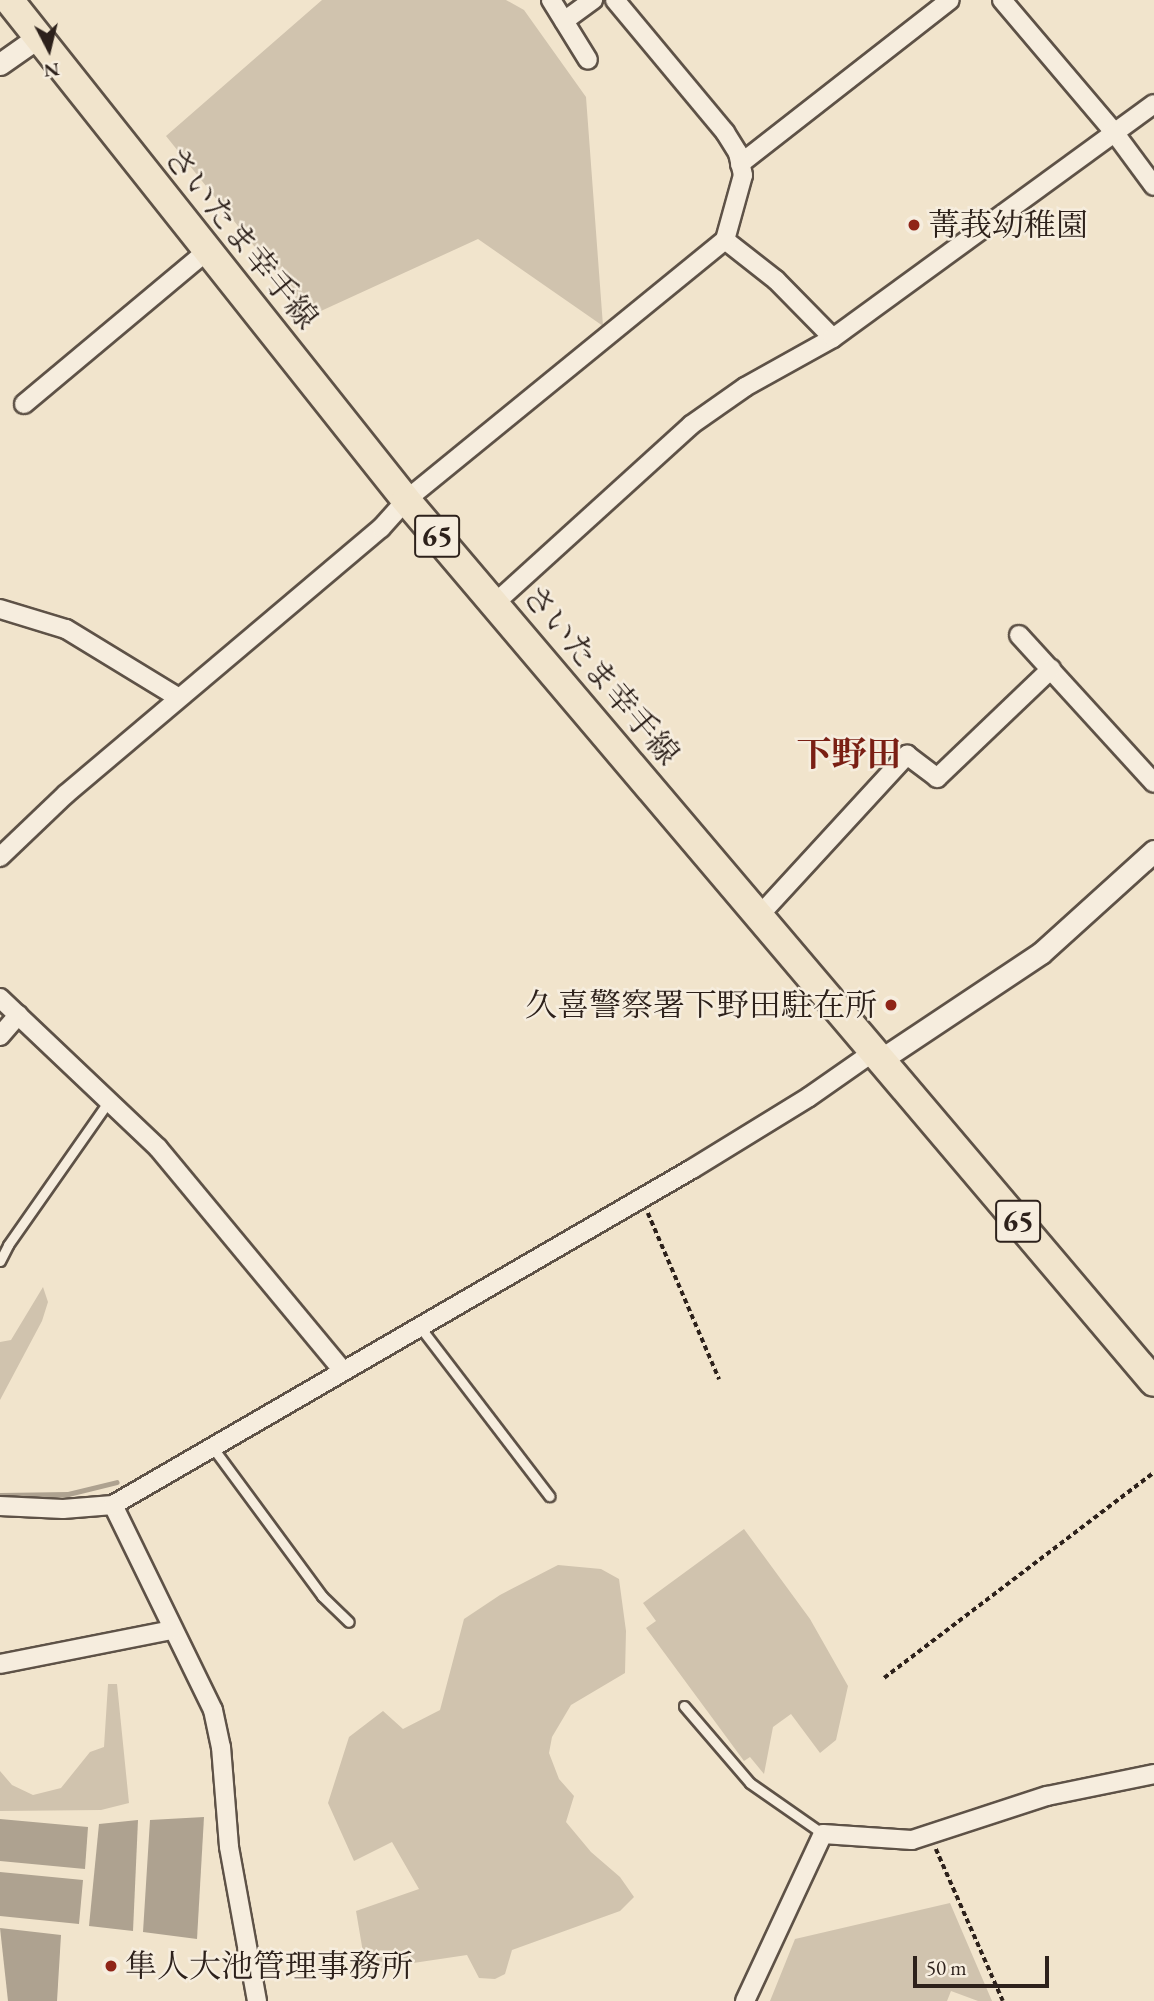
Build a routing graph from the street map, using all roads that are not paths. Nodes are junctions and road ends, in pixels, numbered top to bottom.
1 (9, 0) edge
2 (551, 0) edge
3 (593, 0) edge
4 (615, 0) edge
5 (950, 0) edge
6 (1002, 0) edge
7 (564, 21) junction
8 (37, 38) junction
9 (588, 60) dead end
10 (0, 64) edge
11 (1154, 104) edge
12 (1114, 132) junction
13 (740, 164) junction
14 (1154, 186) edge
15 (725, 240) junction
16 (207, 251) junction
17 (833, 338) junction
18 (24, 404) dead end
19 (405, 500) junction
20 (495, 603) junction
21 (0, 609) edge
22 (1020, 635) dead end
23 (1051, 669) junction
24 (179, 698) junction
25 (1154, 783) edge
26 (1154, 851) edge
27 (0, 856) edge
28 (757, 918) junction
29 (0, 998) edge
30 (18, 1015) junction
31 (0, 1036) edge
32 (879, 1055) junction
33 (109, 1101) junction
34 (0, 1261) edge
35 (418, 1326) junction
36 (342, 1370) junction
37 (1154, 1382) edge
38 (213, 1448) junction
39 (549, 1496) dead end
40 (113, 1504) junction
41 (0, 1506) edge
42 (349, 1622) dead end
43 (172, 1630) junction
44 (0, 1664) edge
45 (684, 1706) dead end
46 (1154, 1774) edge
47 (822, 1834) junction
48 (257, 2001) edge
49 (745, 2001) edge

1 - 8 main road, さいたま幸手線 / 65
2 - 7 street
3 - 7 street
4 - 13 street
5 - 13 street
6 - 12 street
7 - 9 street
8 - 10 street
8 - 16 main road, さいたま幸手線 / 65
11 - 12 street
12 - 14 street
12 - 17 street
13 - 15 street
15 - 17 street
15 - 19 street
16 - 18 street
16 - 19 main road, さいたま幸手線 / 65
17 - 20 street
19 - 20 main road, さいたま幸手線 / 65
19 - 24 street
20 - 28 main road, さいたま幸手線 / 65
21 - 24 street
22 - 23 street
23 - 25 street
23 - 28 street
24 - 27 street
26 - 32 street
28 - 32 main road, さいたま幸手線 / 65
29 - 30 street
30 - 31 street
30 - 33 street
32 - 35 street
32 - 37 main road, さいたま幸手線 / 65
33 - 34 lane
33 - 36 street
35 - 36 street
35 - 39 lane
36 - 38 street
38 - 40 street
38 - 42 lane
40 - 41 street
40 - 43 street
43 - 44 street
43 - 48 street
45 - 47 lane
46 - 47 street
47 - 49 street

